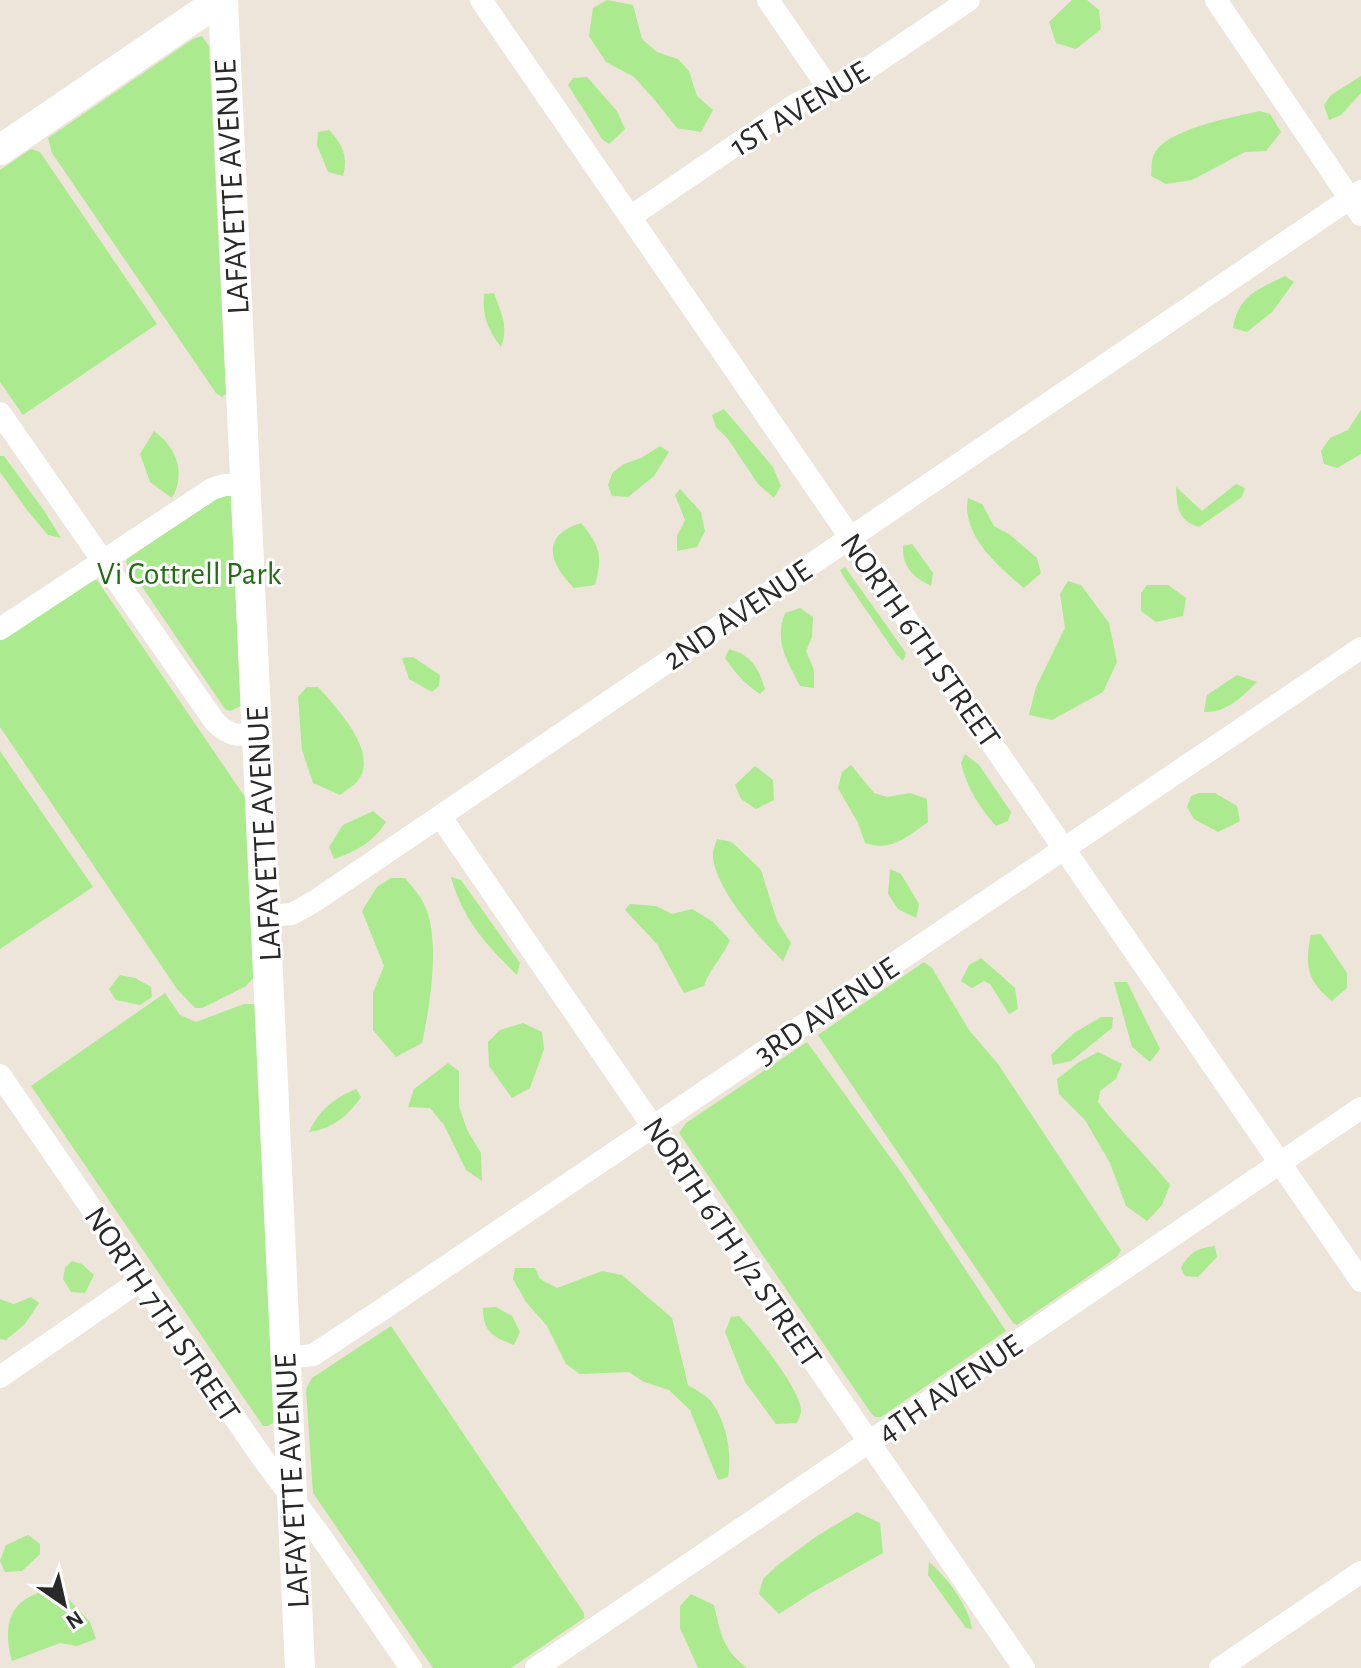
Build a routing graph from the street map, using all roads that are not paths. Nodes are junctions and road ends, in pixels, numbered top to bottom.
1 (222, 0) edge
2 (481, 0) edge
3 (768, 0) edge
4 (969, 0) edge
5 (1216, 0) edge
6 (829, 89) junction
7 (0, 150) edge
8 (1357, 202) edge
9 (630, 217) junction
10 (0, 413) edge
11 (246, 485) junction
12 (850, 538) junction
13 (102, 561) junction
14 (0, 629) edge
15 (1361, 648) edge
16 (258, 735) junction
17 (440, 816) junction
18 (1064, 848) junction
19 (267, 916) junction
20 (0, 1075) edge
21 (1361, 1108) edge
22 (654, 1126) junction
23 (1280, 1163) junction
24 (141, 1280) junction
25 (1361, 1281) edge
26 (285, 1358) junction
27 (0, 1377) edge
28 (869, 1442) junction
29 (291, 1495) junction
30 (1361, 1572) edge
31 (300, 1668) edge
32 (411, 1668) edge
33 (536, 1668) edge
34 (1024, 1668) edge
35 (1220, 1668) edge

1 - 7 street
1 - 11 street, LAFAYETTE AVENUE
2 - 9 street, NORTH 6TH STREET
3 - 6 street
4 - 6 street, 1ST AVENUE
5 - 8 street
6 - 9 street, 1ST AVENUE
8 - 12 street, 2ND AVENUE
9 - 12 street, NORTH 6TH STREET
10 - 13 street
11 - 13 street
11 - 16 street, LAFAYETTE AVENUE
12 - 17 street, 2ND AVENUE
12 - 18 street, NORTH 6TH STREET
13 - 14 street
13 - 16 street
15 - 18 street, 3RD AVENUE
16 - 19 street, LAFAYETTE AVENUE
17 - 19 street, 2ND AVENUE
17 - 22 street, NORTH 6TH 1/2 STREET
18 - 22 street, 3RD AVENUE
18 - 23 street, NORTH 6TH STREET
19 - 26 street, LAFAYETTE AVENUE
20 - 24 street, NORTH 7TH STREET
21 - 23 street, 4TH AVENUE
22 - 26 street, 3RD AVENUE
22 - 28 street, NORTH 6TH 1/2 STREET
23 - 25 street, NORTH 6TH STREET
23 - 28 street, 4TH AVENUE
24 - 27 street
24 - 29 street, NORTH 7TH STREET
26 - 29 street, LAFAYETTE AVENUE
28 - 33 street, 4TH AVENUE
28 - 34 street, NORTH 6TH 1/2 STREET
29 - 31 street, LAFAYETTE AVENUE
29 - 32 street, NORTH 7TH STREET
30 - 35 street

